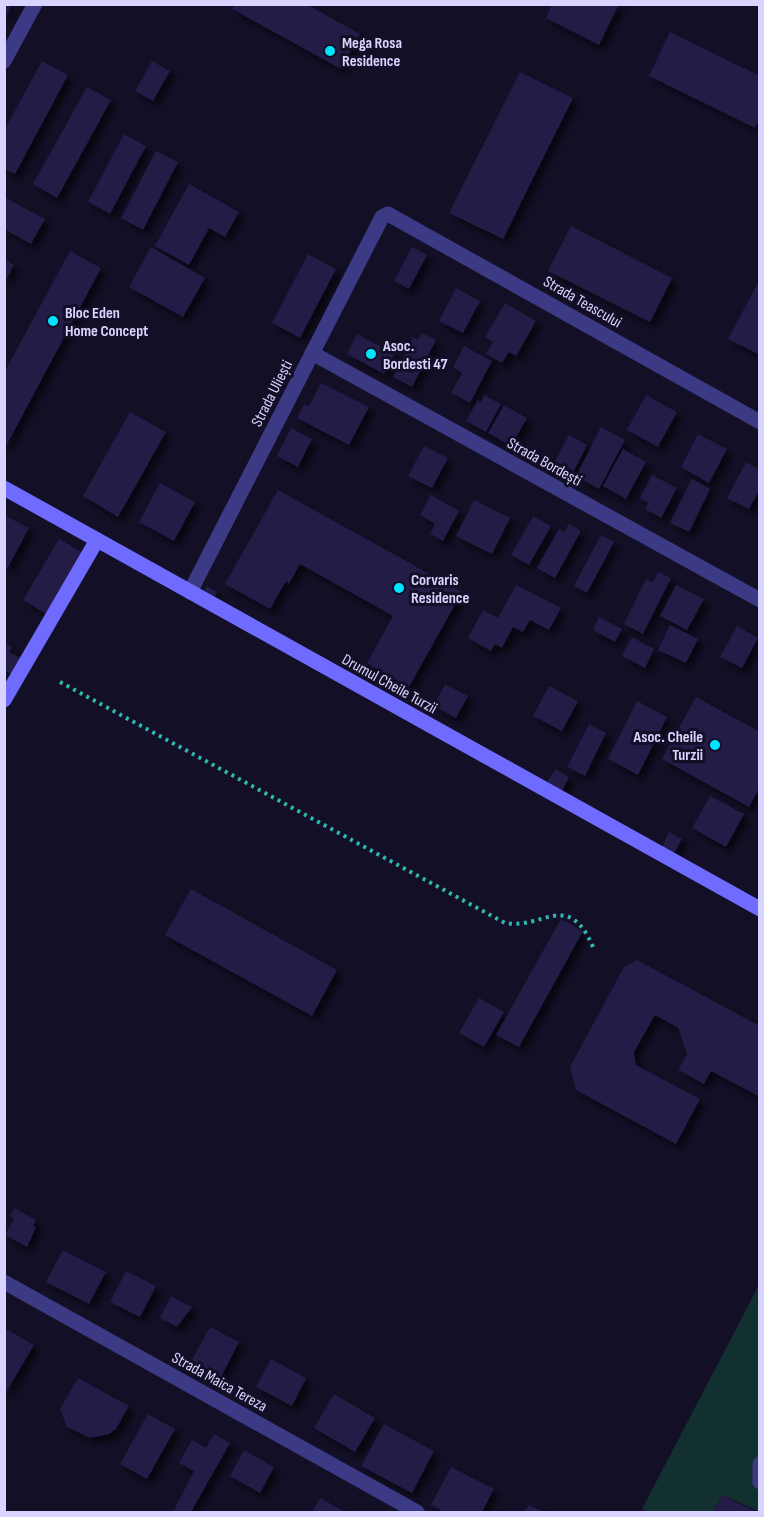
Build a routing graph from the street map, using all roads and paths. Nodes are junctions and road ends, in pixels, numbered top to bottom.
1 (35, 4) edge
2 (4, 61) edge
3 (388, 214) joint
4 (312, 352) junction
5 (759, 422) edge
6 (4, 488) edge
7 (97, 540) junction
8 (190, 591) junction
9 (759, 600) edge
10 (60, 682) dead end
11 (4, 700) edge
12 (759, 909) edge
13 (593, 947) dead end
14 (4, 1282) edge
15 (759, 1464) edge
16 (759, 1482) edge
17 (417, 1512) edge

1 - 2 street
3 - 4 street, Strada Uliești
3 - 5 street, Strada Teascului
4 - 8 street, Strada Uliești
4 - 9 street, Strada Bordești
6 - 7 street, Drumul Cheile Turzii
7 - 8 street, Drumul Cheile Turzii
7 - 11 street
8 - 12 street, Drumul Cheile Turzii
10 - 13 path
14 - 17 street, Strada Maica Tereza
15 - 16 street

